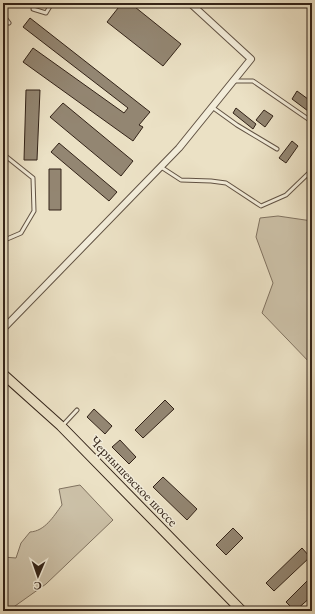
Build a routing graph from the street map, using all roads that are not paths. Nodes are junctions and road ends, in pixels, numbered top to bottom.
1 (34, 3) edge
2 (52, 3) edge
3 (190, 3) edge
4 (3, 15) edge
5 (9, 23) dead end
6 (233, 81) junction
7 (212, 107) junction
8 (311, 121) dead end
9 (277, 149) dead end
10 (3, 154) edge
11 (160, 167) junction
12 (312, 170) edge
13 (3, 238) edge
14 (3, 329) edge
15 (3, 374) edge
16 (77, 410) dead end
17 (61, 426) junction
18 (242, 611) edge

1 - 2 lane
3 - 6 street
4 - 5 lane
6 - 7 street
6 - 8 lane
7 - 9 lane
7 - 11 street
10 - 13 lane
11 - 12 lane
11 - 14 street
15 - 17 main road, Чернышевское шоссе
16 - 17 lane
17 - 18 main road, Чернышевское шоссе

